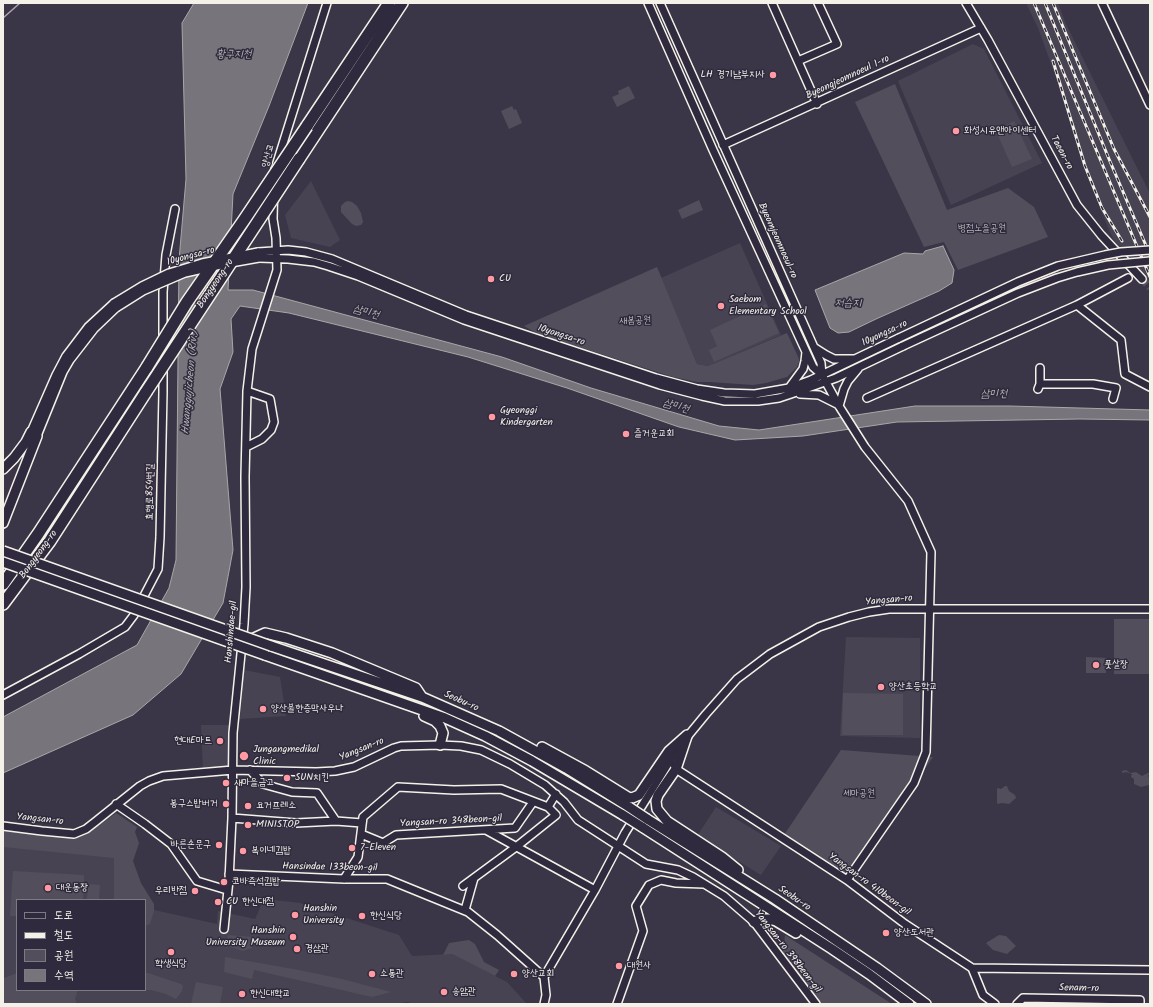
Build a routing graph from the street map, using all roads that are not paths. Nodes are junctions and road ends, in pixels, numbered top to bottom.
1 (327, 3) edge
2 (389, 3) edge
3 (648, 3) edge
4 (660, 3) edge
5 (772, 3) edge
6 (818, 3) edge
7 (966, 3) edge
8 (1102, 3) edge
9 (402, 5) edge
10 (670, 25) junction
11 (980, 28) junction
12 (660, 29) junction
13 (798, 60) junction
14 (817, 104) junction
15 (1150, 106) edge
16 (709, 112) junction
17 (698, 116) junction
18 (723, 145) junction
19 (739, 180) junction
20 (729, 184) junction
21 (175, 210) dead end
22 (1150, 250) edge
23 (306, 252) junction
24 (277, 254) junction
25 (304, 261) junction
26 (1150, 261) edge
27 (1128, 278) dead end
28 (1142, 279) tunnel mouth
29 (1077, 305) junction
30 (262, 318) joint
31 (814, 347) junction
32 (806, 350) junction
33 (855, 359) junction
34 (859, 367) junction
35 (1040, 368) dead end
36 (822, 375) junction
37 (826, 382) junction
38 (1150, 387) edge
39 (793, 390) junction
40 (247, 391) junction
41 (868, 398) dead end
42 (1113, 398) dead end
43 (839, 406) junction
44 (34, 434) junction
45 (246, 447) junction
46 (3, 469) edge
47 (3, 523) edge
48 (3, 551) edge
49 (3, 562) edge
50 (3, 584) edge
51 (3, 604) edge
52 (930, 608) junction
53 (1150, 609) edge
54 (241, 645) junction
55 (348, 683) junction
56 (3, 695) edge
57 (422, 698) junction
58 (499, 731) junction
59 (688, 736) junction
60 (440, 745) junction
61 (673, 757) junction
62 (676, 769) junction
63 (233, 770) junction
64 (250, 770) junction
65 (556, 794) junction
66 (533, 802) junction
67 (116, 804) junction
68 (548, 807) junction
69 (232, 818) junction
70 (336, 821) junction
71 (362, 823) junction
72 (644, 823) junction
73 (3, 826) edge
74 (486, 830) junction
75 (361, 834) junction
76 (516, 847) junction
77 (619, 847) junction
78 (229, 874) junction
79 (474, 878) junction
80 (344, 879) junction
81 (847, 880) junction
82 (704, 884) junction
83 (463, 886) dead end
84 (227, 890) junction
85 (595, 890) junction
86 (775, 899) junction
87 (465, 910) junction
88 (754, 922) junction
89 (224, 929) dead end
90 (832, 949) junction
91 (972, 968) junction
92 (1150, 970) edge
93 (544, 977) junction
94 (544, 1004) edge
95 (617, 1004) edge
96 (816, 1004) edge
97 (909, 1004) edge
98 (926, 1004) edge
99 (995, 1004) edge
100 (1017, 1004) edge
101 (1140, 1004) edge

1 - 24 street, 양산교
2 - 50 highway, Bongyeong-ro, bridge
3 - 12 street, Byeomjeomnoeul-ro
4 - 10 street, Byeomjeomnoeul-ro
5 - 13 street
6 - 13 street
7 - 11 street, Taean-ro
8 - 15 street
9 - 51 highway, Bongyeong-ro, bridge
10 - 12 street
10 - 16 street, Byeomjeomnoeul-ro
11 - 14 street, Byeongjeomnoeul 1-ro
11 - 28 street, Taean-ro
12 - 17 street, Byeomjeomnoeul-ro
13 - 14 street
14 - 18 street, Byeongjeomnoeul 1-ro
16 - 17 street
16 - 18 street, Byeomjeomnoeul-ro
17 - 20 street, Byeomjeomnoeul-ro
18 - 19 street, Byeomjeomnoeul-ro
19 - 20 street
19 - 31 street, Byeomjeomnoeul-ro
20 - 32 street, Byeomjeomnoeul-ro
21 - 56 street, 효행로854번길
22 - 33 street, 10yongsa-ro, bridge
23 - 24 street, 10yongsa-ro
23 - 25 street
23 - 39 street, 10yongsa-ro
24 - 25 street, 10yongsa-ro
24 - 30 street, 양산교
24 - 44 street, 10yongsa-ro, bridge
25 - 39 street, 10yongsa-ro
26 - 34 street, 10yongsa-ro, bridge
27 - 29 street
29 - 38 street
29 - 41 street
30 - 40 street, Hanshindae-gil
31 - 32 street
31 - 33 street
31 - 36 street, Byeomjeomnoeul-ro
32 - 36 street, Byeomjeomnoeul-ro
32 - 39 street
33 - 36 street, 10yongsa-ro
34 - 37 street, 10yongsa-ro
34 - 43 street
35 - 42 street
36 - 37 street
36 - 39 street, 10yongsa-ro
37 - 39 street, 10yongsa-ro
37 - 43 street
39 - 43 street
40 - 45 street, Hanshindae-gil
40 - 45 street
43 - 52 street
44 - 46 main road
44 - 47 main road
45 - 54 street, Hanshindae-gil
48 - 57 main road, Seobu-ro, bridge
49 - 55 main road, bridge
52 - 53 street, Yangsan-ro
52 - 59 street, Yangsan-ro
52 - 81 street
54 - 57 main road
54 - 63 street, Hanshindae-gil
55 - 60 main road
55 - 72 main road, bridge
57 - 58 main road, Seobu-ro
58 - 59 main road
58 - 72 main road, Seobu-ro, bridge
59 - 61 street, Yangsan-ro
59 - 62 main road
60 - 64 street, Yangsan-ro
60 - 65 street, Yangsan-ro
61 - 62 street
61 - 77 street, Yangsan-ro
62 - 81 street, Yangsan-ro 410beon-gil
62 - 86 main road
63 - 64 street, Yangsan-ro
63 - 67 street, Yangsan-ro
63 - 69 street, Hanshindae-gil
64 - 70 street
65 - 68 street
65 - 77 street, Yangsan-ro
66 - 68 street
66 - 71 street
66 - 74 street, Yangsan-ro 348beon-gil
67 - 73 street, Yangsan-ro
67 - 84 street
68 - 76 street
69 - 70 street
69 - 78 street, Hanshindae-gil
70 - 71 street
71 - 75 street
72 - 86 main road, Seobu-ro
72 - 90 main road
74 - 75 street, Yangsan-ro 348beon-gil
74 - 76 street
75 - 80 street
76 - 79 street
76 - 85 street
77 - 82 street, Yangsan-ro 398beon-gil
77 - 85 street
78 - 80 street, Hansindae 133beon-gil
78 - 84 street, Hanshindae-gil
79 - 83 street
79 - 87 street
80 - 87 street, Hansindae 133beon-gil
81 - 91 street, Yangsan-ro 410beon-gil
82 - 88 street, Yangsan-ro 398beon-gil
82 - 95 street
84 - 89 street, Hanshindae-gil
85 - 93 street
86 - 98 main road, Seobu-ro
87 - 93 street, Hansindae 133beon-gil
88 - 90 main road
88 - 96 street, Yangsan-ro 398beon-gil
90 - 97 main road
91 - 92 street
91 - 99 street
93 - 94 street
100 - 101 street, Senam-ro

